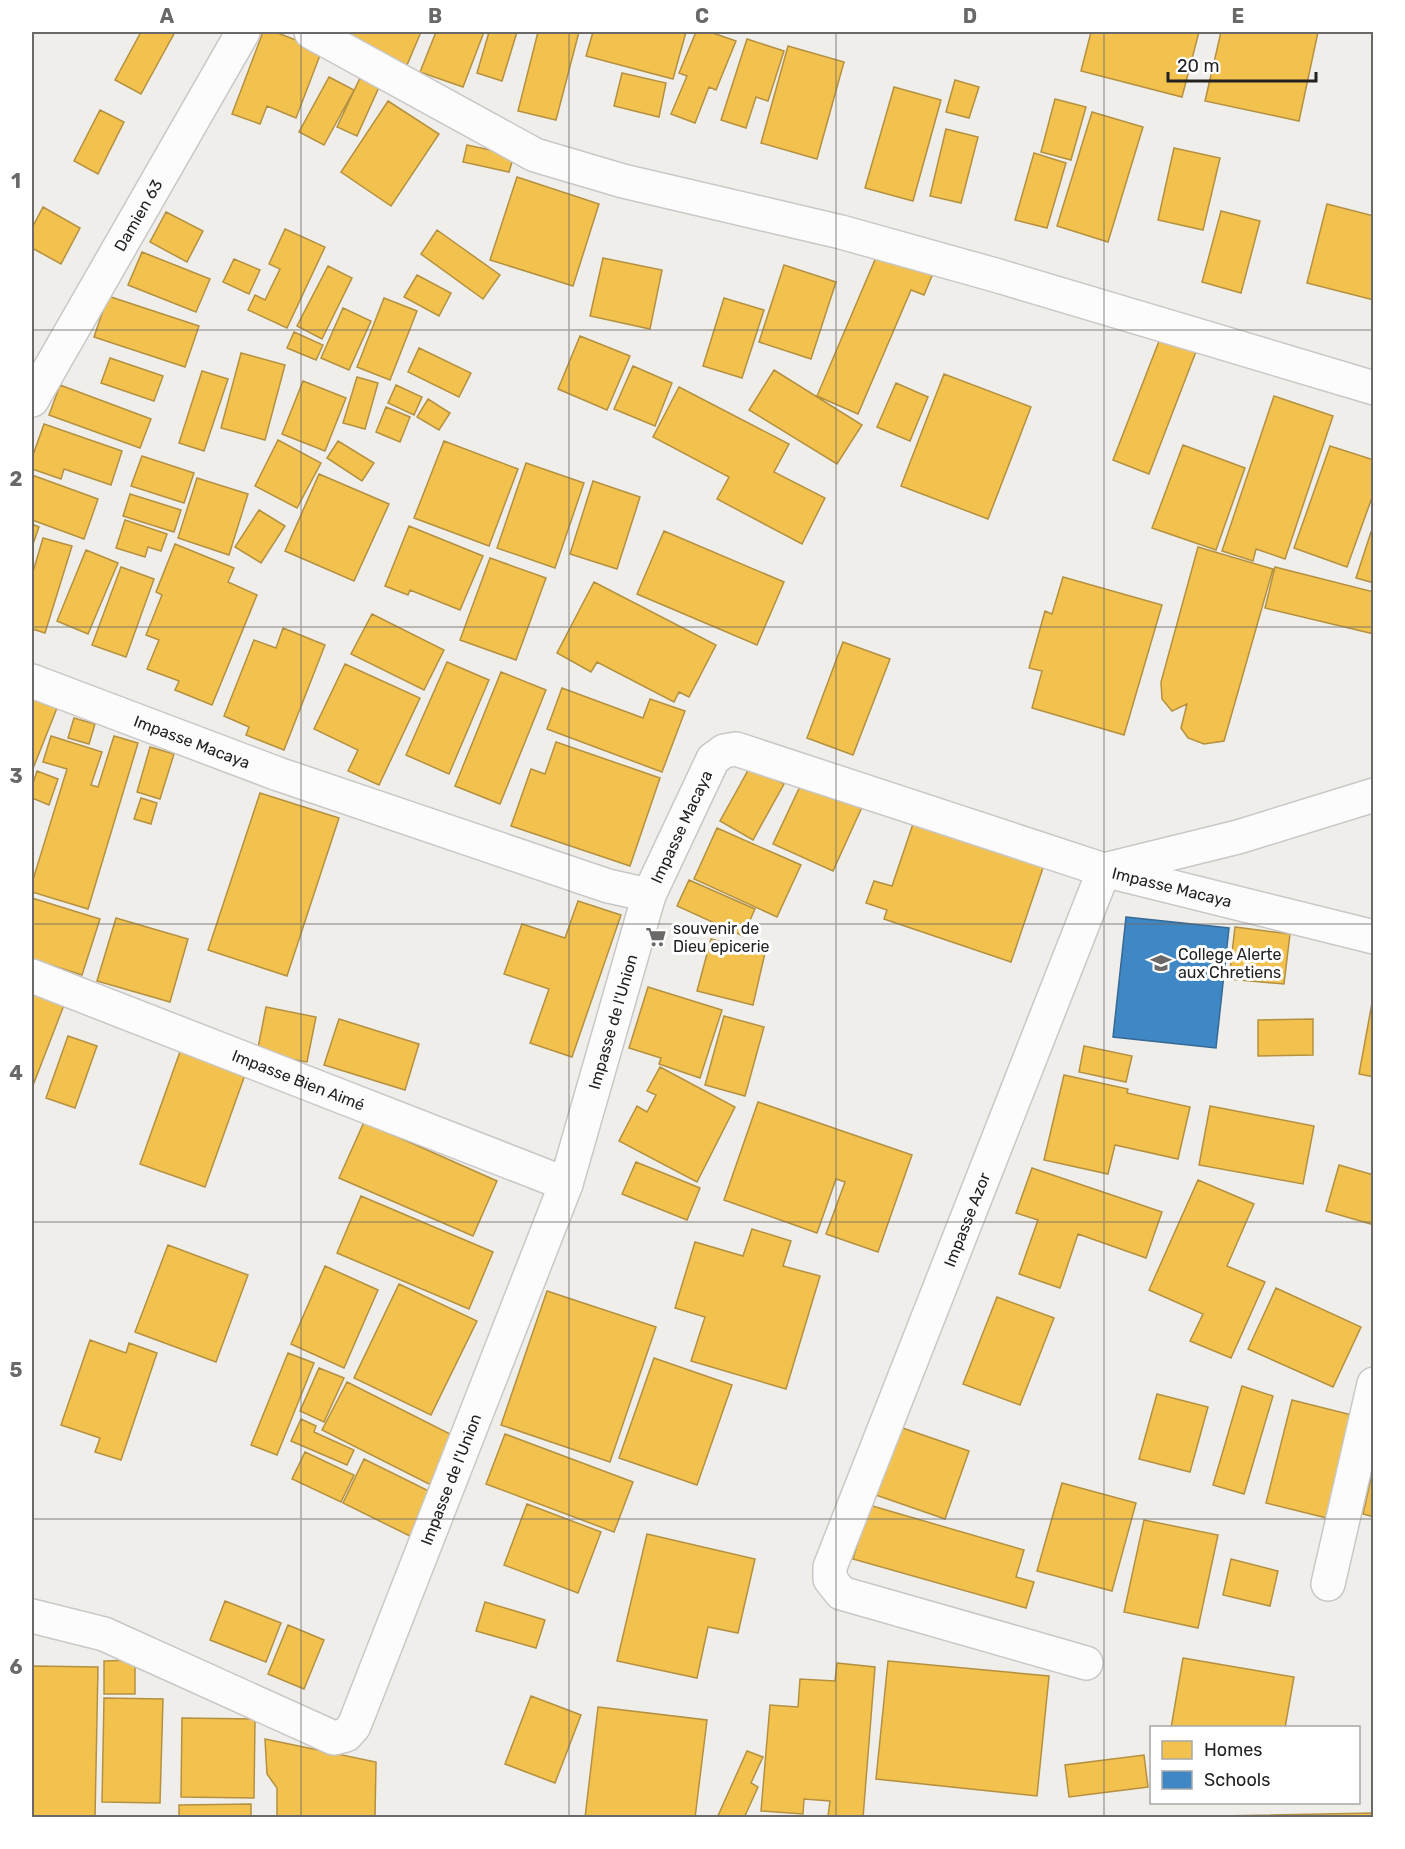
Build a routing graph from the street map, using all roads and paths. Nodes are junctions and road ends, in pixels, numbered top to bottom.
1 (243, 32) edge
2 (311, 32) edge
3 (1374, 388) edge
4 (32, 400) edge
5 (32, 681) edge
6 (1374, 795) edge
7 (1104, 870) junction
8 (649, 895) junction
9 (1374, 937) edge
10 (32, 976) edge
11 (567, 1184) junction
12 (1374, 1383) edge
13 (1328, 1584) dead end
14 (32, 1616) edge
15 (1086, 1663) dead end

1 - 4 street, Damien 63
2 - 3 street
5 - 8 street, Impasse Macaya
6 - 7 street
7 - 8 street, Impasse Macaya
7 - 9 street, Impasse Macaya
7 - 15 street, Impasse Azor
8 - 11 street, Impasse de l'Union
10 - 11 street, Impasse Bien Aimé
11 - 14 street, Impasse de l'Union
12 - 13 street

